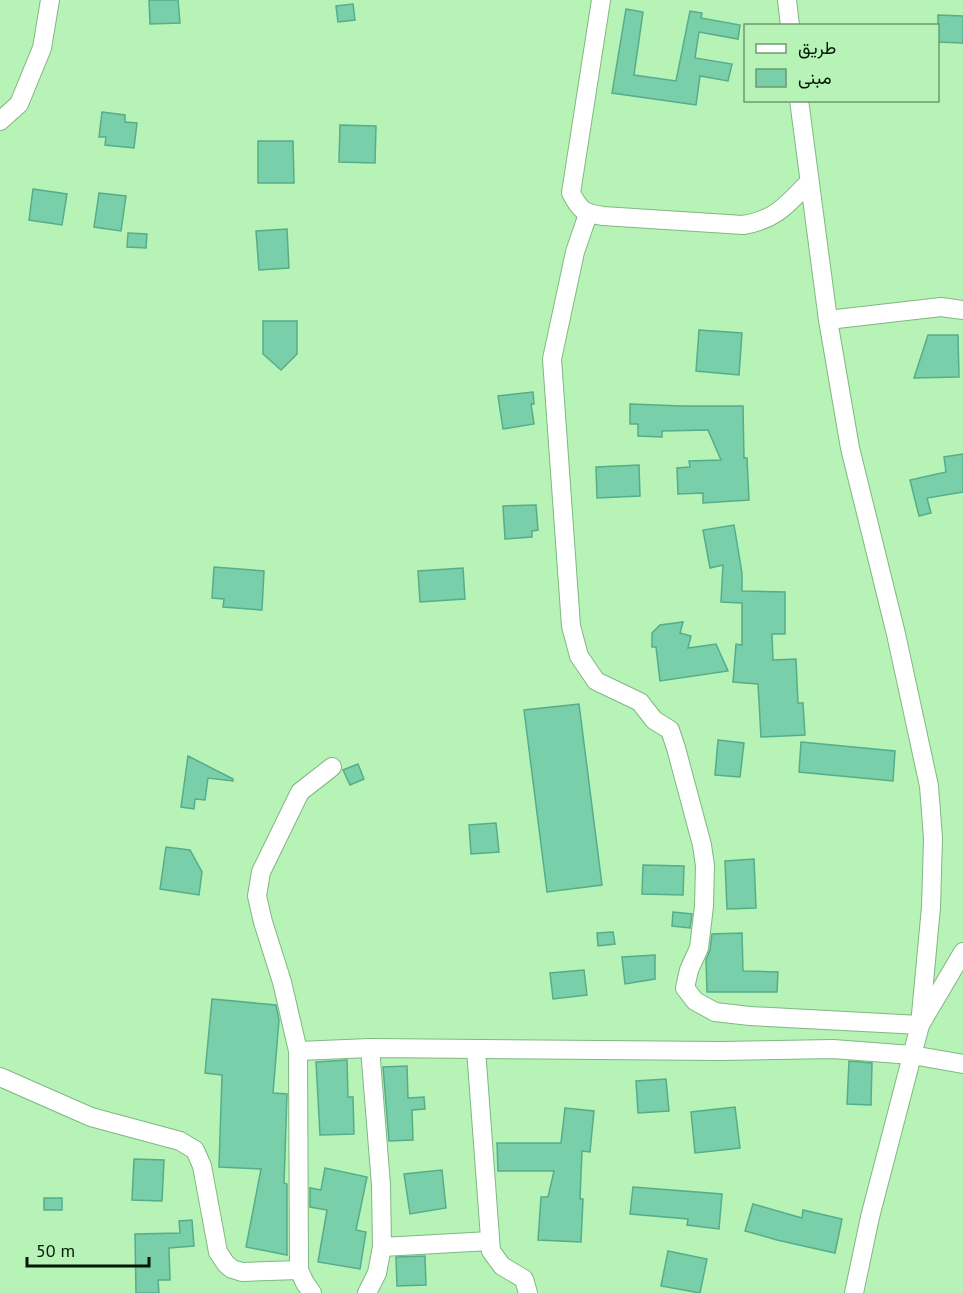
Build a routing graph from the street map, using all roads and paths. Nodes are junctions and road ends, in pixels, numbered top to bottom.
1 (50, 0) edge
2 (601, 0) edge
3 (787, 0) edge
4 (790, 24) edge
5 (799, 102) edge
6 (0, 121) edge
7 (808, 183) junction
8 (588, 214) junction
9 (963, 310) edge
10 (828, 320) junction
11 (332, 767) dead end
12 (963, 952) edge
13 (920, 1024) junction
14 (370, 1048) junction
15 (476, 1049) junction
16 (298, 1051) junction
17 (912, 1055) junction
18 (963, 1064) edge
19 (0, 1077) edge
20 (490, 1241) junction
21 (382, 1246) junction
22 (299, 1270) junction
23 (312, 1293) edge
24 (367, 1293) edge
25 (528, 1293) edge
26 (854, 1293) edge

1 - 6 street
2 - 8 street
3 - 4 street
5 - 7 street
7 - 8 street
7 - 10 street
8 - 13 street
9 - 10 street
10 - 13 street
11 - 16 street
12 - 13 street
13 - 17 street
14 - 15 street
14 - 16 street
14 - 21 street
15 - 17 street
15 - 20 street
16 - 22 street
17 - 18 street
17 - 26 street
19 - 22 street
20 - 21 street
20 - 25 street
21 - 24 street
22 - 23 street

